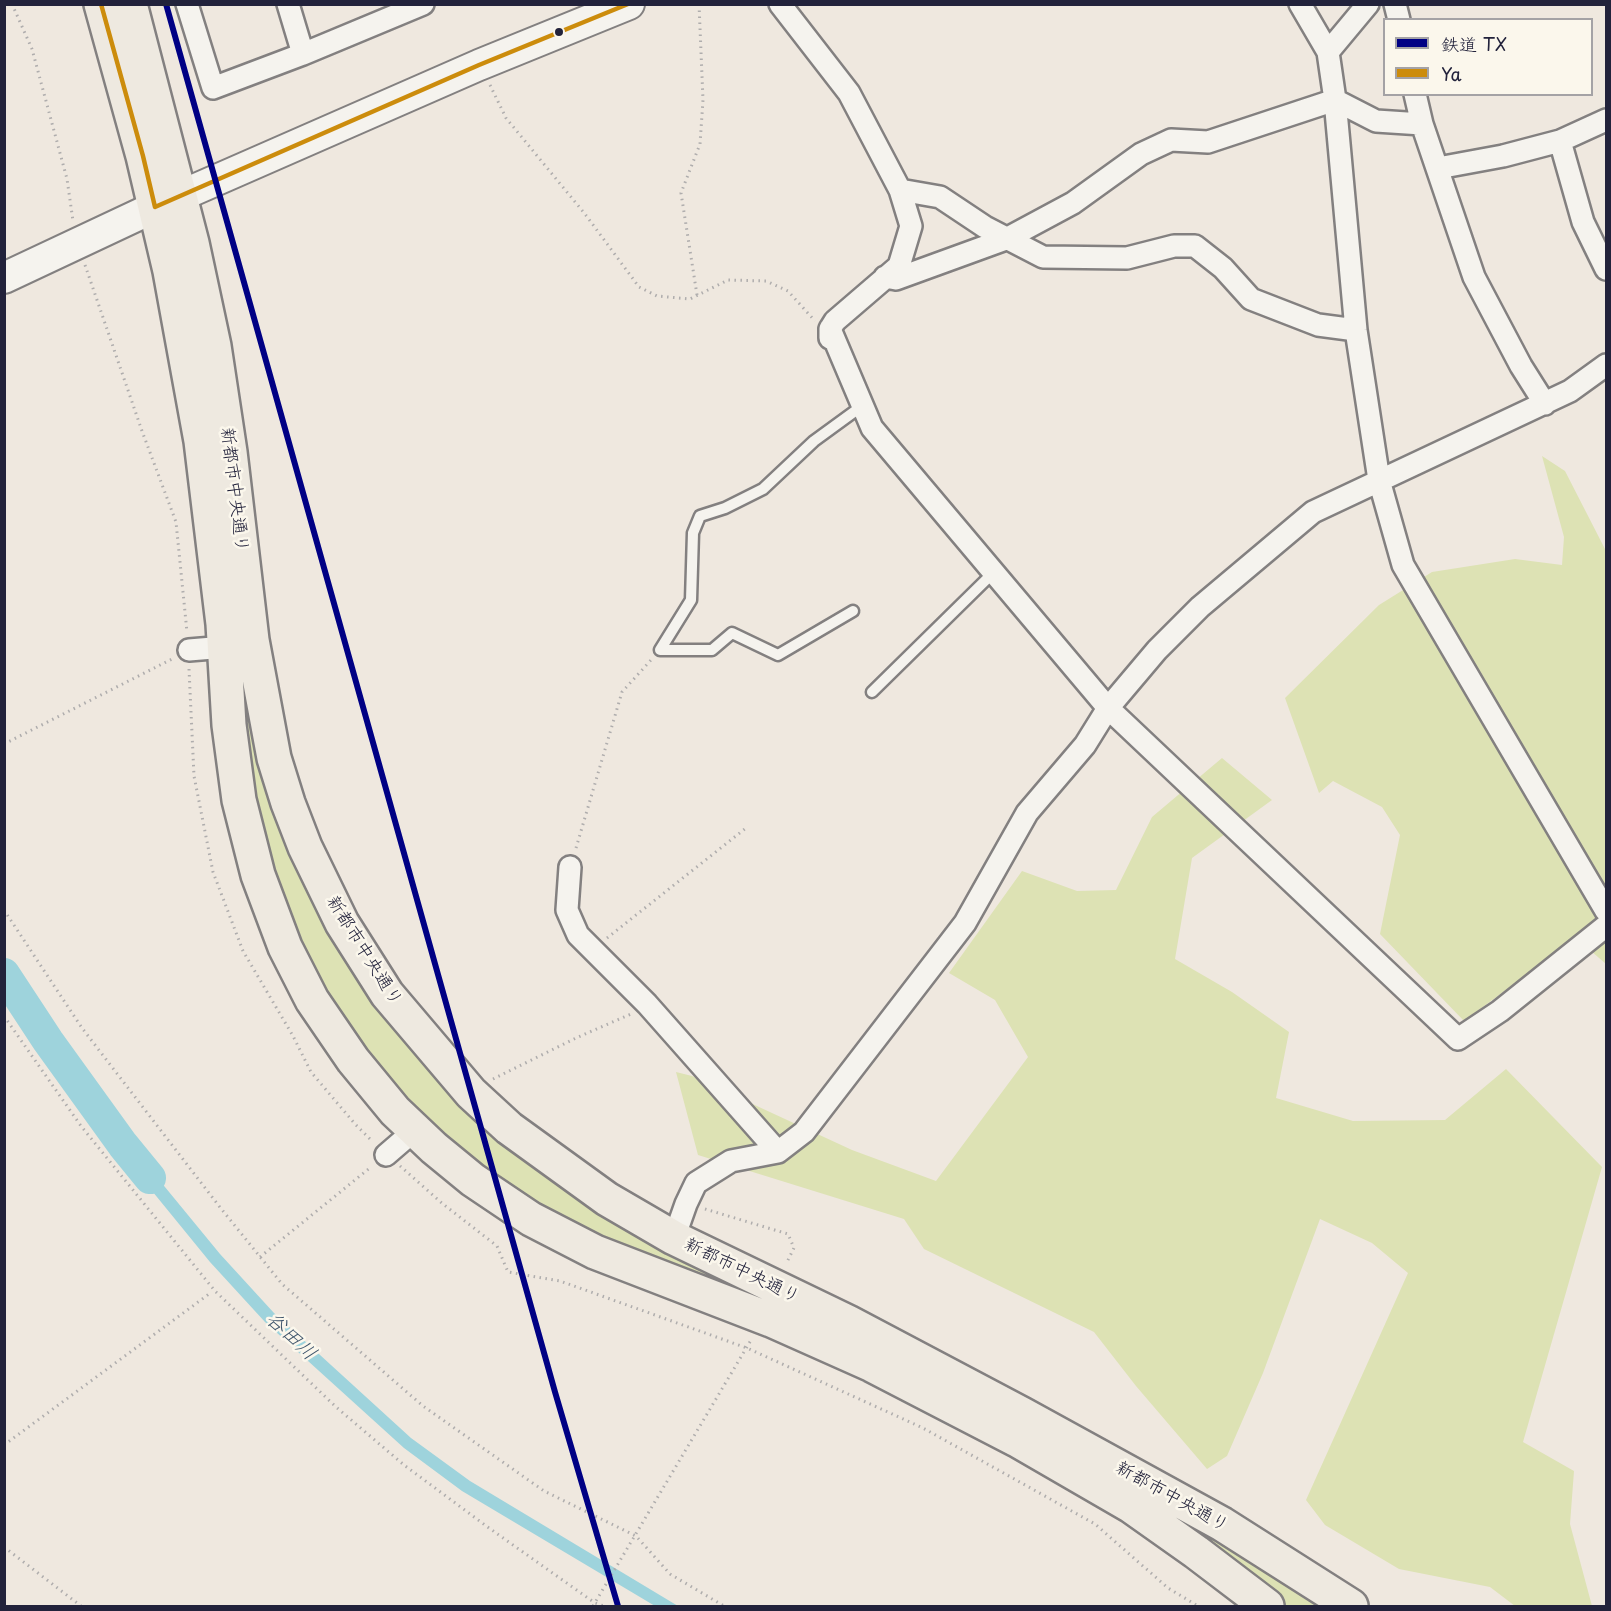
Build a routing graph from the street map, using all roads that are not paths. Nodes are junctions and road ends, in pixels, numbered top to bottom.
1 (101, 4) edge
2 (130, 4) edge
3 (187, 4) edge
4 (288, 4) edge
5 (423, 4) edge
6 (628, 4) edge
7 (780, 4) edge
8 (1300, 4) edge
9 (1368, 4) edge
10 (397, 10) edge
11 (1328, 52) junction
12 (303, 54) junction
13 (1415, 96) edge
14 (1335, 100) junction
15 (1606, 120) edge
16 (1422, 124) junction
17 (1560, 141) junction
18 (1438, 168) junction
19 (900, 190) junction
20 (167, 202) junction
21 (1006, 239) junction
22 (1606, 269) edge
23 (4, 278) edge
24 (885, 278) junction
25 (1356, 330) junction
26 (1606, 365) edge
27 (1545, 404) junction
28 (862, 406) junction
29 (1379, 480) junction
30 (993, 573) junction
31 (853, 611) dead end
32 (225, 647) junction
33 (189, 650) road end
34 (872, 692) dead end
35 (1108, 708) junction
36 (570, 867) road end
37 (1606, 911) edge
38 (1606, 926) edge
39 (415, 1130) junction
40 (778, 1152) junction
41 (386, 1155) road end
42 (674, 1238) junction
43 (1267, 1606) edge
44 (1351, 1606) edge

1 - 20 main road, 新都市中央通り
2 - 20 main road, 新都市中央通り
3 - 12 street
4 - 12 street
5 - 10 street
6 - 20 street
7 - 19 street
8 - 11 street
9 - 11 street
10 - 12 street
11 - 14 street
13 - 16 street
14 - 16 street
14 - 21 street
14 - 25 street
15 - 17 street
16 - 18 street
17 - 18 street
17 - 22 street
18 - 27 street
19 - 21 street
19 - 24 street
20 - 23 street
20 - 32 main road, 新都市中央通り
20 - 42 main road, 新都市中央通り
21 - 24 street
21 - 25 street
24 - 28 street
25 - 29 street
26 - 27 street
27 - 29 street
28 - 30 street
28 - 31 lane
29 - 35 street
29 - 37 street
30 - 34 lane
30 - 35 street
32 - 33 street
32 - 39 main road, 新都市中央通り
35 - 38 street
35 - 40 street
36 - 40 street
39 - 41 street
39 - 43 main road, 新都市中央通り
40 - 42 street
42 - 44 main road, 新都市中央通り

